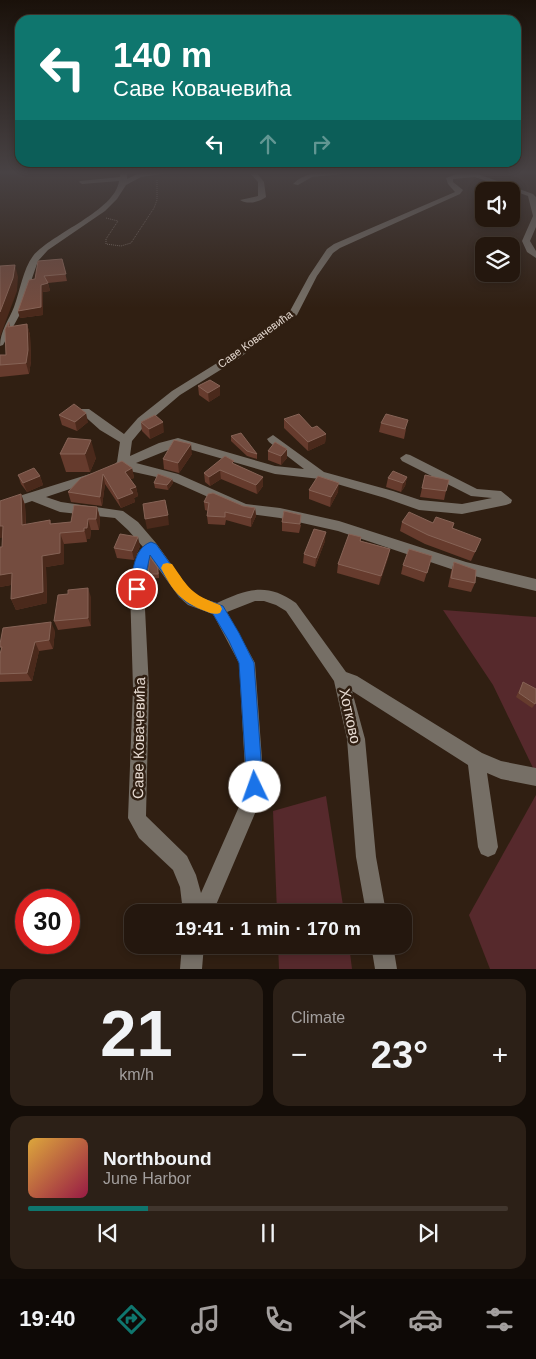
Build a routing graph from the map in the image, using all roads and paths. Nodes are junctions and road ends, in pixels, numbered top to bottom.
1 (92, 217) edge
2 (100, 217) edge
3 (148, 217) edge
4 (403, 217) edge
5 (536, 217) edge
6 (536, 256) edge
7 (0, 343) edge
8 (85, 411) edge
9 (273, 439) dead end
10 (126, 440) junction
11 (406, 458) dead end
12 (123, 464) junction
13 (320, 475) junction
14 (31, 496) junction
15 (0, 507) edge
16 (151, 547) junction
17 (536, 585) edge
18 (218, 610) junction
19 (341, 678) junction
20 (476, 760) junction
21 (536, 777) edge
22 (488, 847) dead end
23 (192, 904) edge
24 (206, 904) edge
25 (375, 904) edge
26 (193, 954) edge
27 (384, 954) edge
28 (191, 969) edge
29 (386, 969) edge

1 - 7 street
2 - 3 path
4 - 10 street, Саве Ковачевића
5 - 6 street, Саве Ковачевића
8 - 10 street
9 - 13 street
10 - 12 street
11 - 13 street
12 - 13 street
12 - 14 street
12 - 17 street
14 - 15 street
14 - 16 street
16 - 18 street
16 - 23 street, Саве Ковачевића
18 - 19 street
18 - 24 street
19 - 20 street, Хотково
19 - 25 street, Хотково
20 - 21 street, Хотково
20 - 22 street
26 - 28 street
27 - 29 street

